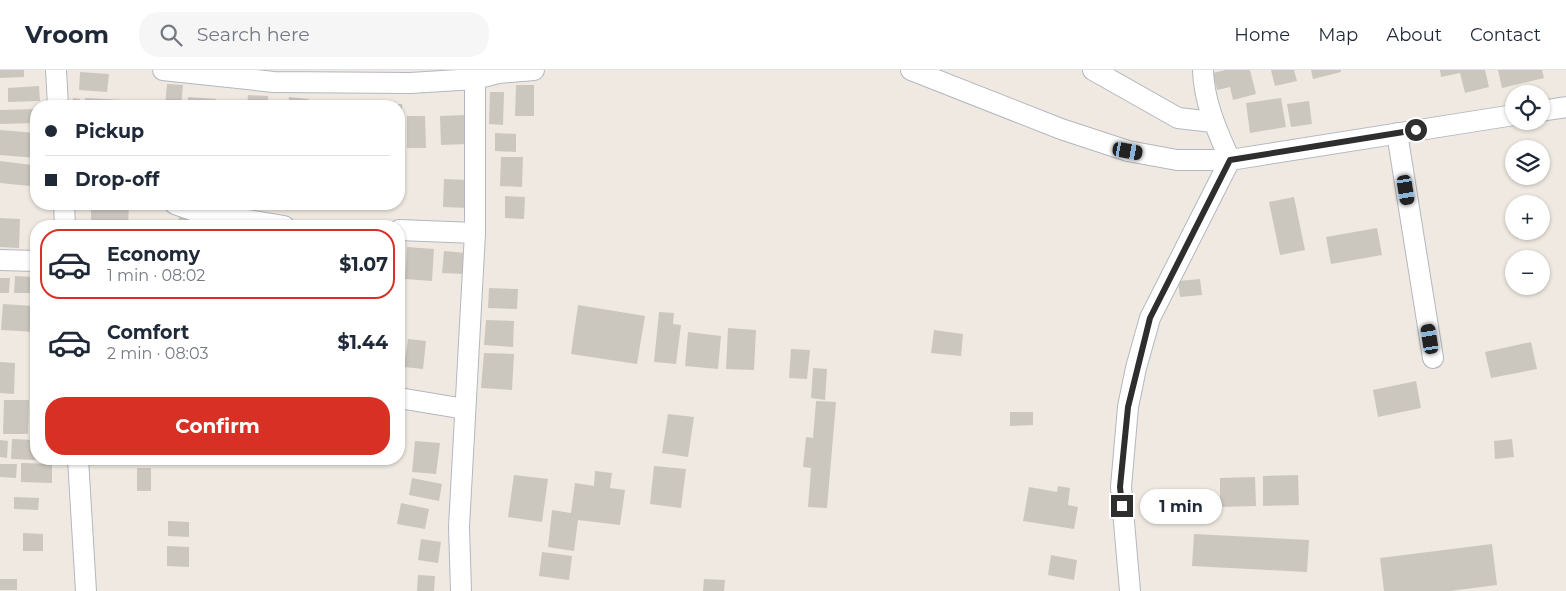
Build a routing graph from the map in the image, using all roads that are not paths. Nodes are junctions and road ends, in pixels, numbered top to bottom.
1 (56, 70) edge
2 (163, 70) edge
3 (534, 70) edge
4 (912, 70) edge
5 (1093, 70) edge
6 (1203, 70) edge
7 (498, 72) edge
8 (475, 79) junction
9 (58, 100) edge
10 (1566, 107) edge
11 (1550, 110) edge
12 (1505, 116) edge
13 (1213, 122) junction
14 (1397, 133) junction
15 (1230, 160) junction
16 (192, 210) edge
17 (247, 220) edge
18 (405, 230) edge
19 (476, 233) junction
20 (0, 260) edge
21 (30, 261) edge
22 (1433, 358) dead end
23 (405, 399) edge
24 (465, 409) junction
25 (78, 465) edge
26 (86, 591) edge
27 (461, 591) edge
28 (1130, 591) edge

1 - 9 street
2 - 8 street
3 - 7 street
4 - 15 street
5 - 13 street
6 - 13 street
7 - 8 street
8 - 19 street
10 - 11 street
12 - 14 street
13 - 15 street
14 - 15 street
14 - 22 street
15 - 28 street
16 - 17 street
18 - 19 street
19 - 24 street
20 - 21 street
23 - 24 street
24 - 27 street
25 - 26 street

